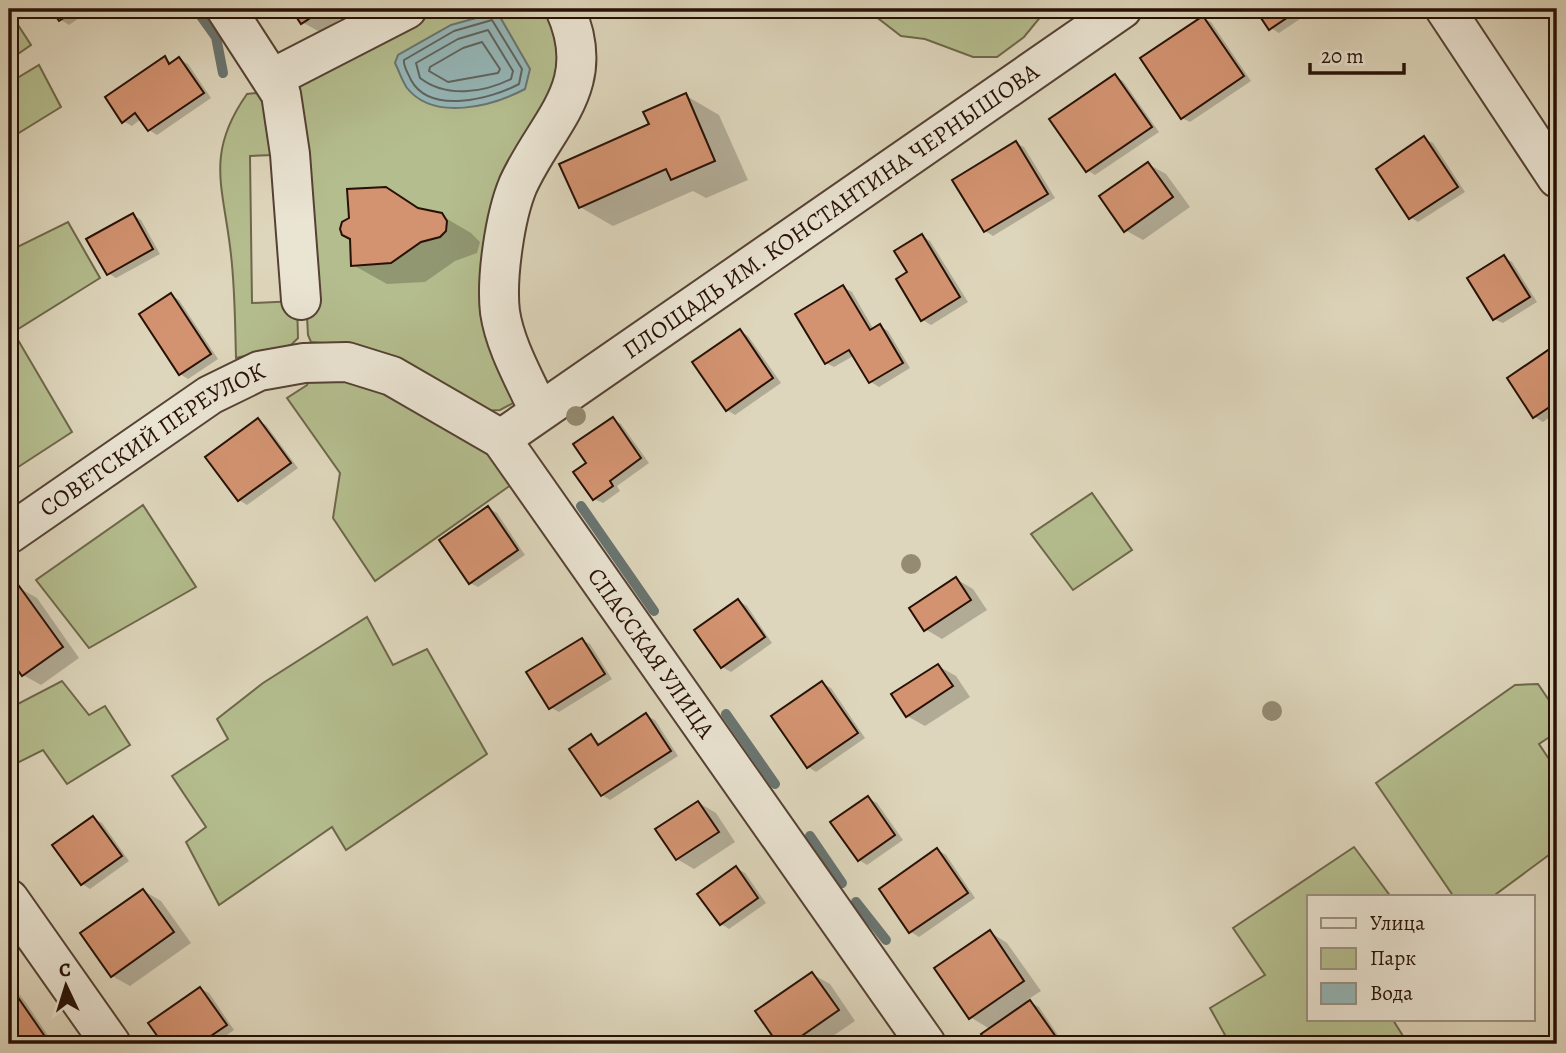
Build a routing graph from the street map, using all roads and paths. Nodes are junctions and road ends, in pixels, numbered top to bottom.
1 (226, 9) edge
2 (407, 9) edge
3 (565, 9) edge
4 (1122, 9) edge
5 (1445, 9) edge
6 (273, 78) junction
7 (1557, 178) edge
8 (301, 300) dead end
9 (304, 363) joint
10 (539, 411) junction
11 (501, 439) junction
12 (9, 534) edge
13 (9, 899) edge
14 (111, 1044) edge
15 (926, 1044) edge

1 - 6 street
2 - 6 street
3 - 10 street
4 - 10 street, ПЛОЩАДЬ ИМ. КОНСТАНТИНА ЧЕРНЫШОВА
5 - 7 street
6 - 8 street
9 - 11 street, СПАССКАЯ УЛИЦА
9 - 12 street, СОВЕТСКИЙ ПЕРЕУЛОК
10 - 11 street, ПЛОЩАДЬ ИМ. КОНСТАНТИНА ЧЕРНЫШОВА
11 - 15 street, СПАССКАЯ УЛИЦА
13 - 14 street

